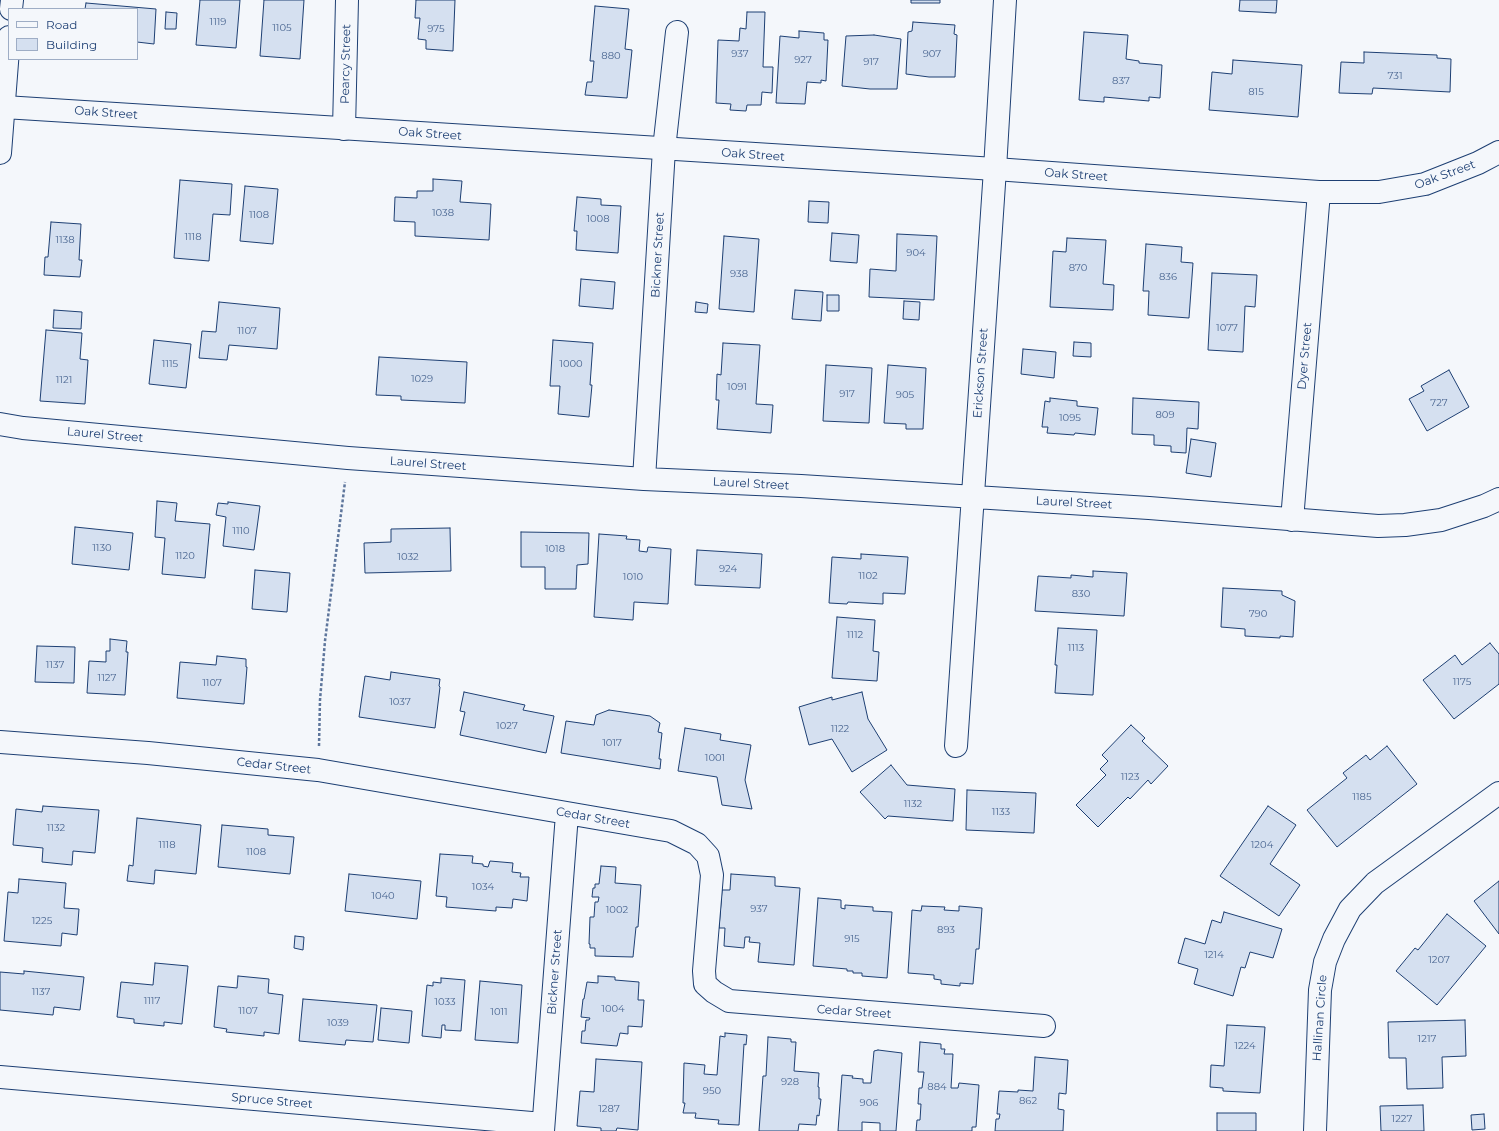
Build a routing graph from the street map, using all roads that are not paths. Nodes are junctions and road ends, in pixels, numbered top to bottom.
1 (347, 0) edge
2 (1005, 0) edge
3 (677, 32) dead end
4 (8, 47) edge
5 (2, 106) edge
6 (344, 129) junction
7 (664, 149) junction
8 (1499, 152) edge
9 (0, 153) edge
10 (995, 170) junction
11 (1319, 192) junction
12 (0, 424) edge
13 (644, 478) junction
14 (973, 497) junction
15 (1499, 499) edge
16 (1292, 520) junction
17 (0, 742) edge
18 (956, 746) dead end
19 (1499, 793) edge
20 (566, 814) junction
21 (1044, 1026) dead end
22 (0, 1077) edge
23 (543, 1128) edge
24 (1315, 1131) edge

1 - 6 street, Pearcy Street
2 - 10 street, Erickson Street
3 - 7 street, Bickner Street
4 - 5 street
5 - 6 street, Oak Street
5 - 9 street
6 - 7 street, Oak Street
7 - 10 street, Oak Street
7 - 13 street, Bickner Street
8 - 11 street, Oak Street
10 - 11 street, Oak Street
10 - 14 street, Erickson Street
11 - 16 street, Dyer Street
12 - 13 street, Laurel Street
13 - 14 street, Laurel Street
14 - 16 street, Laurel Street
14 - 18 street, Erickson Street
15 - 16 street, Laurel Street
17 - 20 street, Cedar Street
19 - 24 street, Hallinan Circle
20 - 21 street, Cedar Street
20 - 23 street, Bickner Street
22 - 23 street, Spruce Street

